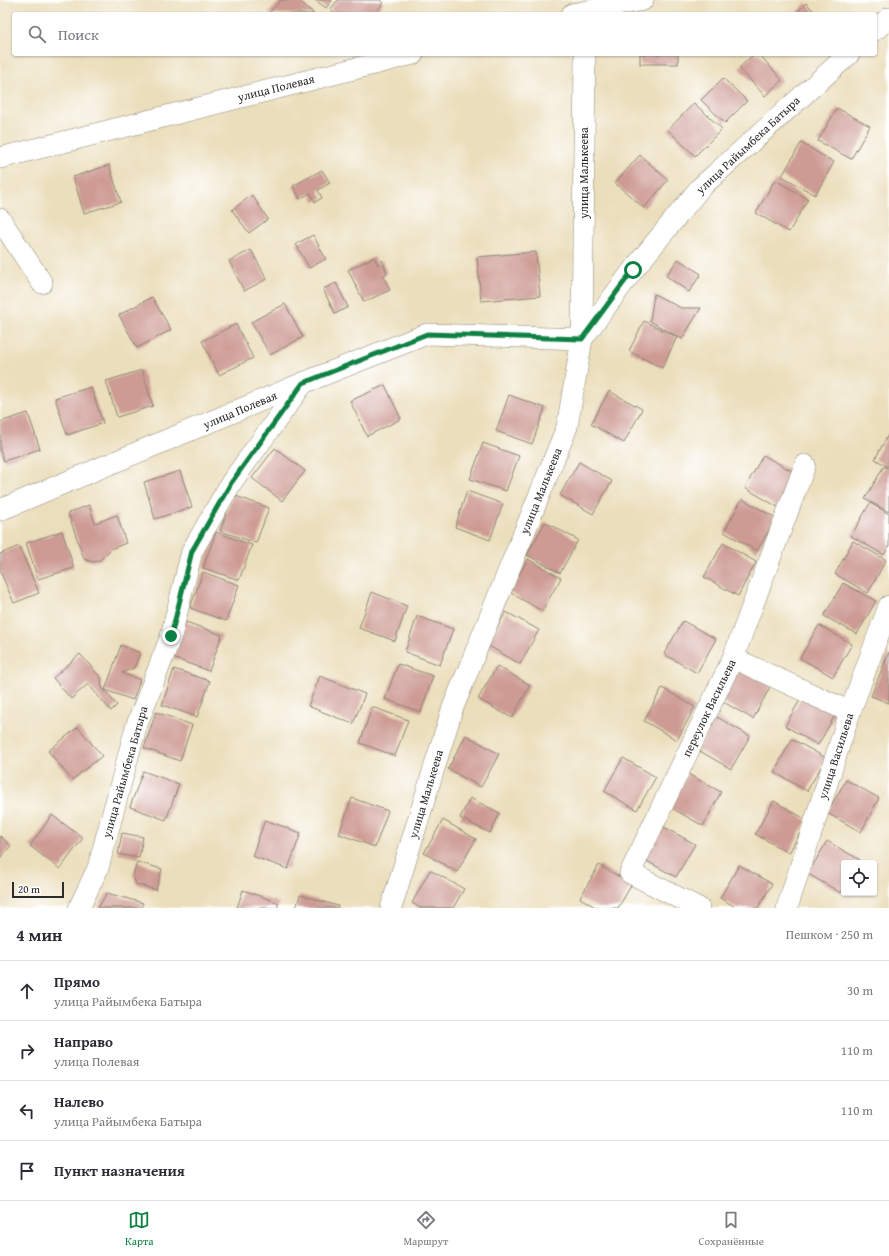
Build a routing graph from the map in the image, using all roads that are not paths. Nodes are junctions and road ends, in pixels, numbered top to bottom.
1 (643, 0) edge
2 (582, 10) edge
3 (889, 18) edge
4 (877, 28) edge
5 (405, 56) edge
6 (585, 56) edge
7 (847, 56) edge
8 (0, 158) edge
9 (0, 219) edge
10 (42, 283) dead end
11 (582, 339) junction
12 (303, 383) junction
13 (804, 465) dead end
14 (0, 510) edge
15 (889, 606) edge
16 (733, 658) junction
17 (850, 712) junction
18 (79, 908) edge
19 (390, 908) edge
20 (699, 908) edge
21 (787, 908) edge

1 - 2 street
3 - 4 street
5 - 8 street, улица Полевая
6 - 11 street, улица Малькеева
7 - 11 street, улица Райымбека Батыра
9 - 10 street
11 - 12 street, улица Полевая
11 - 19 street, улица Малькеева
12 - 14 street, улица Полевая
12 - 18 street, улица Райымбека Батыра
13 - 16 street, переулок Васильева
15 - 17 street, улица Васильева
16 - 17 street
16 - 20 street, переулок Васильева
17 - 21 street, улица Васильева

